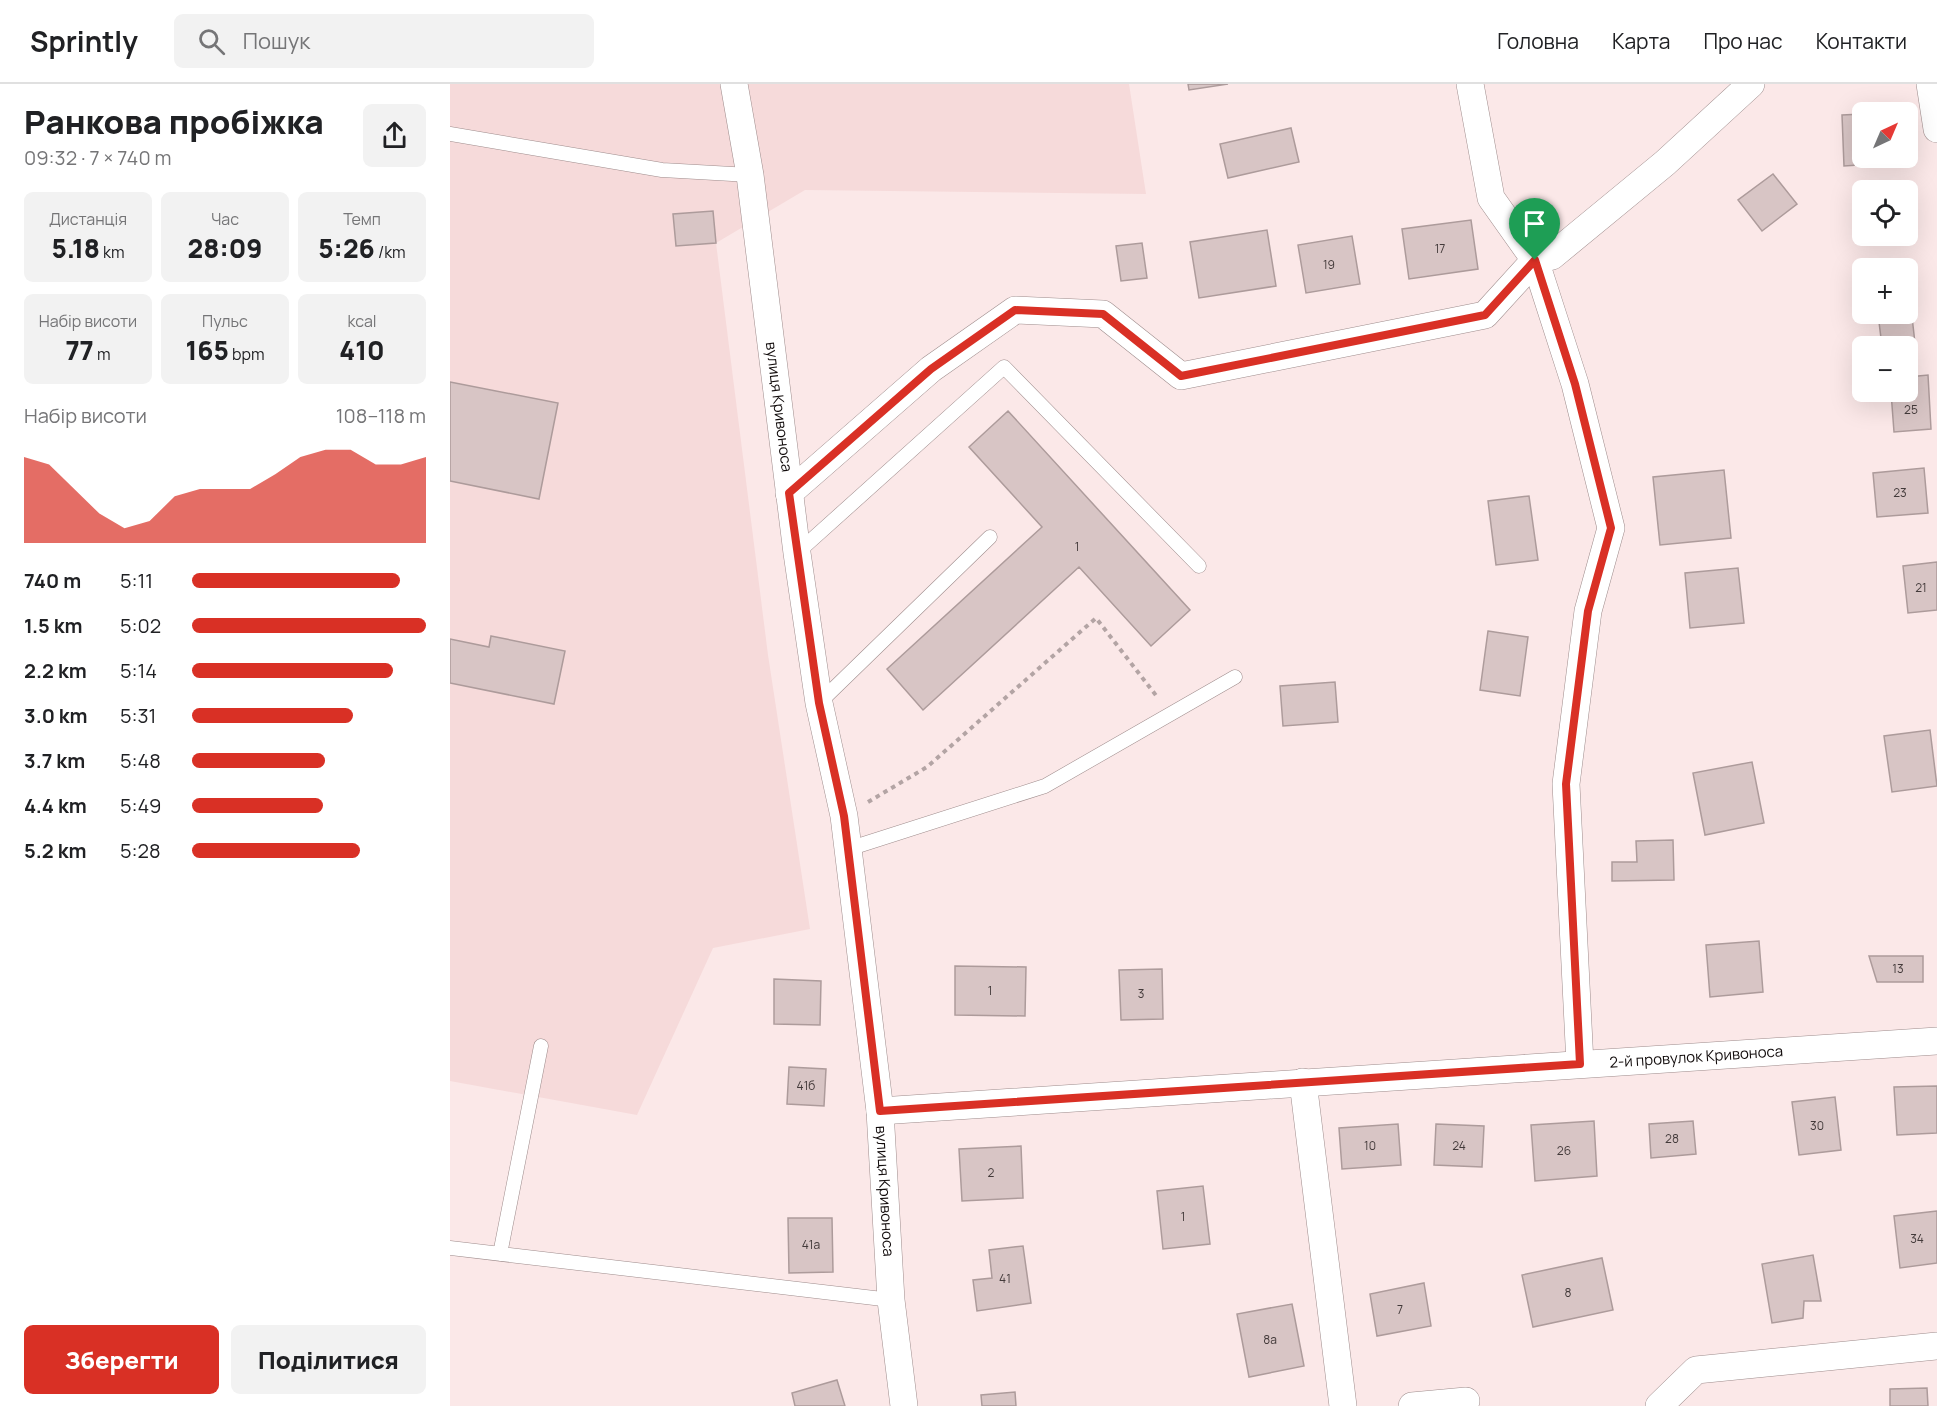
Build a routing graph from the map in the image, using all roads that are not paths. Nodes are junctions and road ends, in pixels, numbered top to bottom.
1 (734, 84) edge
2 (1470, 84) edge
3 (1751, 84) edge
4 (1930, 84) edge
5 (1937, 129) edge
6 (450, 134) edge
7 (750, 175) junction
8 (1535, 260) junction
9 (789, 493) junction
10 (990, 537) dead end
11 (797, 553) junction
12 (1199, 566) dead end
13 (1235, 677) dead end
14 (819, 703) junction
15 (848, 849) junction
16 (1937, 1041) edge
17 (541, 1046) dead end
18 (1580, 1064) junction
19 (1304, 1082) junction
20 (880, 1111) junction
21 (450, 1248) edge
22 (500, 1254) junction
23 (891, 1300) junction
24 (1937, 1346) edge
25 (1466, 1401) dead end
26 (904, 1406) edge
27 (1343, 1406) edge
28 (1412, 1406) edge
29 (1659, 1406) edge

1 - 7 street, вулиця Кривоноса
2 - 8 street
3 - 8 street
4 - 5 street
6 - 7 lane
7 - 9 street, вулиця Кривоноса
8 - 9 street
8 - 18 street
9 - 11 street, вулиця Кривоноса
10 - 14 lane
11 - 12 lane
11 - 14 street, вулиця Кривоноса
13 - 15 lane
14 - 15 street, вулиця Кривоноса
15 - 20 street, вулиця Кривоноса
16 - 18 street, 2-й провулок Кривоноса
17 - 22 lane
18 - 19 street, 2-й провулок Кривоноса
19 - 20 street, 2-й провулок Кривоноса
19 - 27 street
20 - 23 street, вулиця Кривоноса
21 - 22 lane
22 - 23 lane
23 - 26 street, вулиця Кривоноса
24 - 29 street
25 - 28 street

